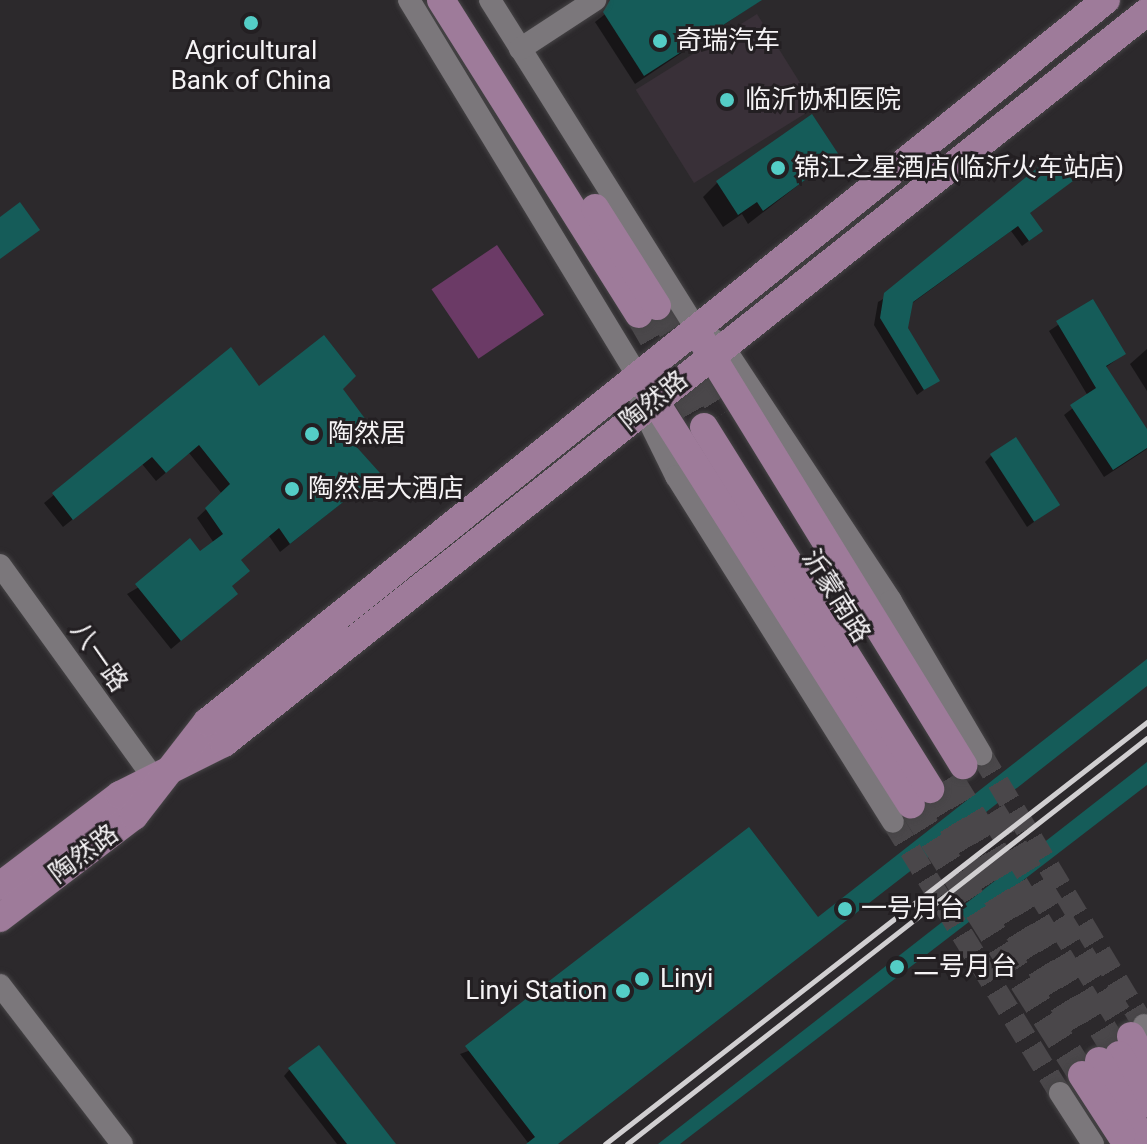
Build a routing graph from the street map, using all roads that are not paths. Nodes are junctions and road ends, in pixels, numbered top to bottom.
1 (409, 0) edge
2 (441, 0) edge
3 (463, 0) edge
4 (490, 0) edge
5 (595, 0) edge
6 (1106, 0) edge
7 (1147, 12) edge
8 (520, 49) junction
9 (695, 327) junction
10 (716, 351) junction
11 (636, 374) junction
12 (650, 404) junction
13 (714, 420) tunnel mouth
14 (0, 565) edge
15 (155, 780) junction
16 (938, 785) junction
17 (0, 886) edge
18 (0, 918) edge
19 (0, 985) edge
20 (1112, 1054) edge
21 (1147, 1067) edge
22 (1147, 1103) edge
23 (122, 1144) edge
24 (1093, 1144) edge
25 (1127, 1144) edge
26 (1145, 1144) edge

1 - 11 street
2 - 3 main road
4 - 8 street
5 - 8 street
6 - 9 main road, 陶然路
7 - 10 main road, 陶然路
8 - 9 street
9 - 10 main road
9 - 11 main road, 陶然路
10 - 12 main road, 陶然路
10 - 16 main road
11 - 12 main road
11 - 15 main road, 陶然路
12 - 15 main road, 陶然路
12 - 16 main road
13 - 16 main road, 沂蒙南路
14 - 15 street, 八一路
15 - 17 main road, 陶然路
15 - 18 main road, 陶然路
19 - 23 street
20 - 21 main road
20 - 22 main road
20 - 24 street
20 - 25 main road
20 - 26 main road

